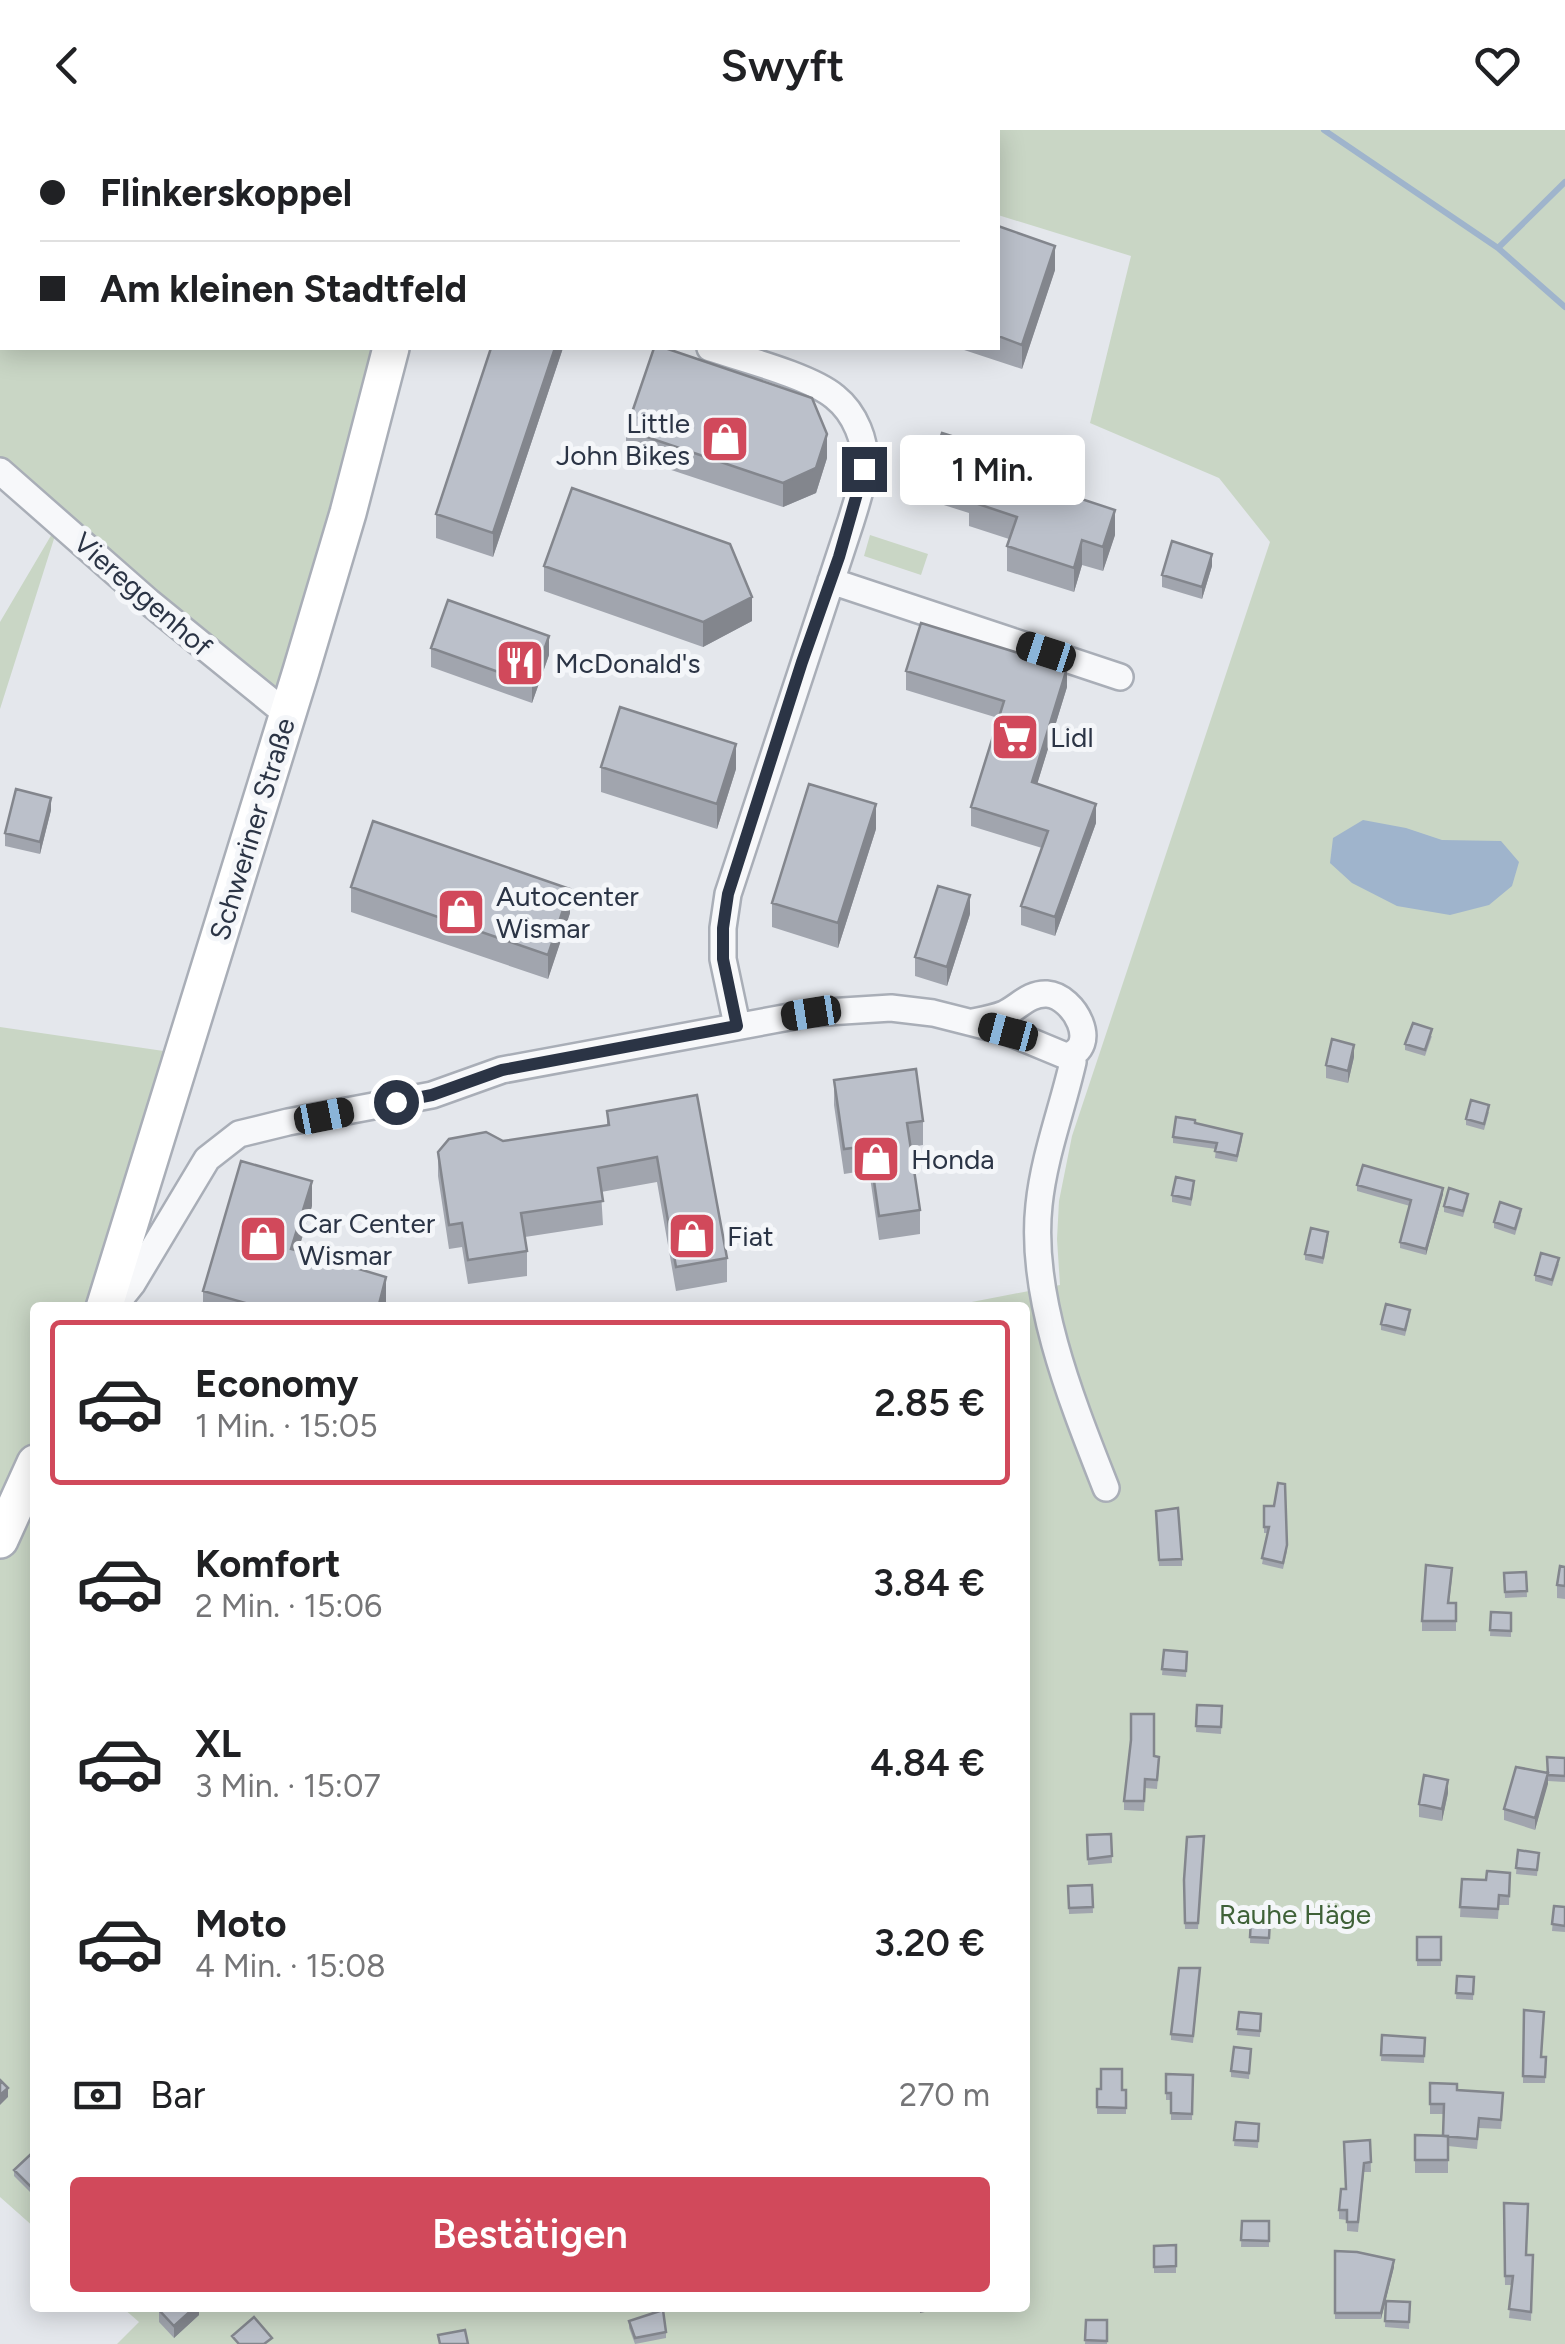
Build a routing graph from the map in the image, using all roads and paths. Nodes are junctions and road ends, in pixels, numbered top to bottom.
1 (390, 350) edge
2 (716, 350) edge
3 (0, 471) edge
4 (831, 581) junction
5 (1120, 677) dead end
6 (288, 714) junction
7 (973, 1022) junction
8 (737, 1026) junction
9 (1066, 1056) junction
10 (107, 1302) edge
11 (115, 1302) edge
12 (30, 1474) edge
13 (1106, 1488) dead end
14 (0, 1540) edge

1 - 6 main road, Schweriner Straße
2 - 4 street
3 - 6 street, Viereggenhof
4 - 5 street
4 - 8 street
6 - 10 main road, Schweriner Straße
7 - 8 street
7 - 9 street
7 - 9 street
8 - 11 street
9 - 13 street
12 - 14 main road

